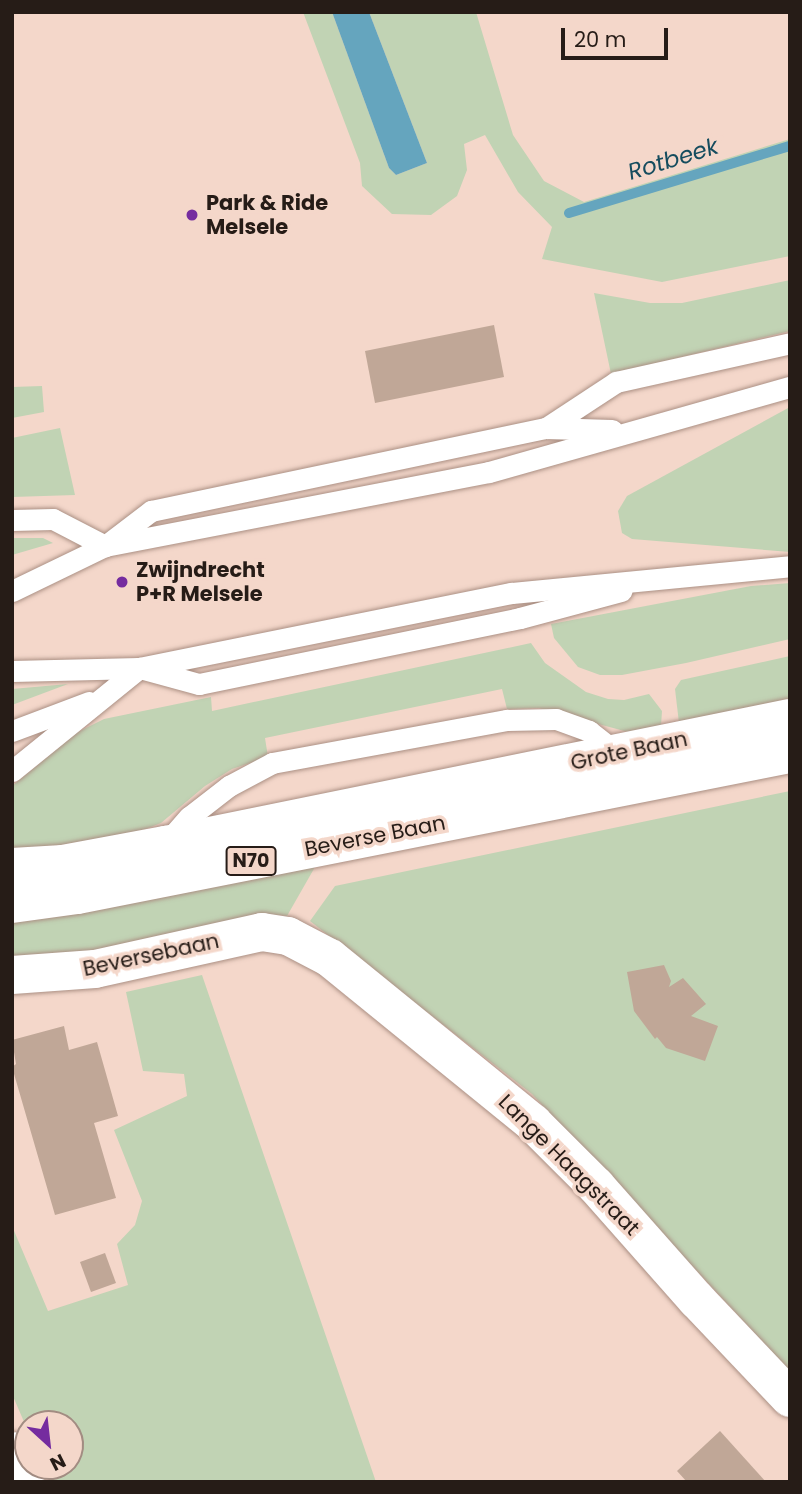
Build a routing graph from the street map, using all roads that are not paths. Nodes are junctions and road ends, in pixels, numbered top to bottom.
1 (790, 343) edge
2 (790, 387) edge
3 (546, 428) junction
4 (632, 431) junction
5 (12, 520) edge
6 (105, 546) junction
7 (790, 566) edge
8 (12, 591) edge
9 (139, 667) junction
10 (12, 671) edge
11 (105, 696) junction
12 (790, 718) edge
13 (12, 731) edge
14 (617, 753) junction
15 (790, 754) edge
16 (12, 771) edge
17 (479, 798) junction
18 (165, 845) junction
19 (12, 867) edge
20 (12, 904) edge
21 (288, 936) joint
22 (12, 975) edge
23 (790, 1398) edge
24 (12, 1451) edge
25 (25, 1482) edge

1 - 3 lane
2 - 4 lane
3 - 4 lane
3 - 6 lane
4 - 6 lane
5 - 6 lane
6 - 8 lane
7 - 9 lane
9 - 10 lane
9 - 11 lane
11 - 13 lane
11 - 16 lane
12 - 14 main road, Grote Baan / N70
14 - 17 main road, Grote Baan / N70
14 - 18 lane
15 - 17 main road, Grote Baan / N70
17 - 18 main road, Beverse Baan / N70
17 - 20 main road, Beverse Baan / N70
18 - 19 main road, Beverse Baan / N70
21 - 22 main road, Beversebaan
21 - 23 main road, Lange Haagstraat
24 - 25 main road

